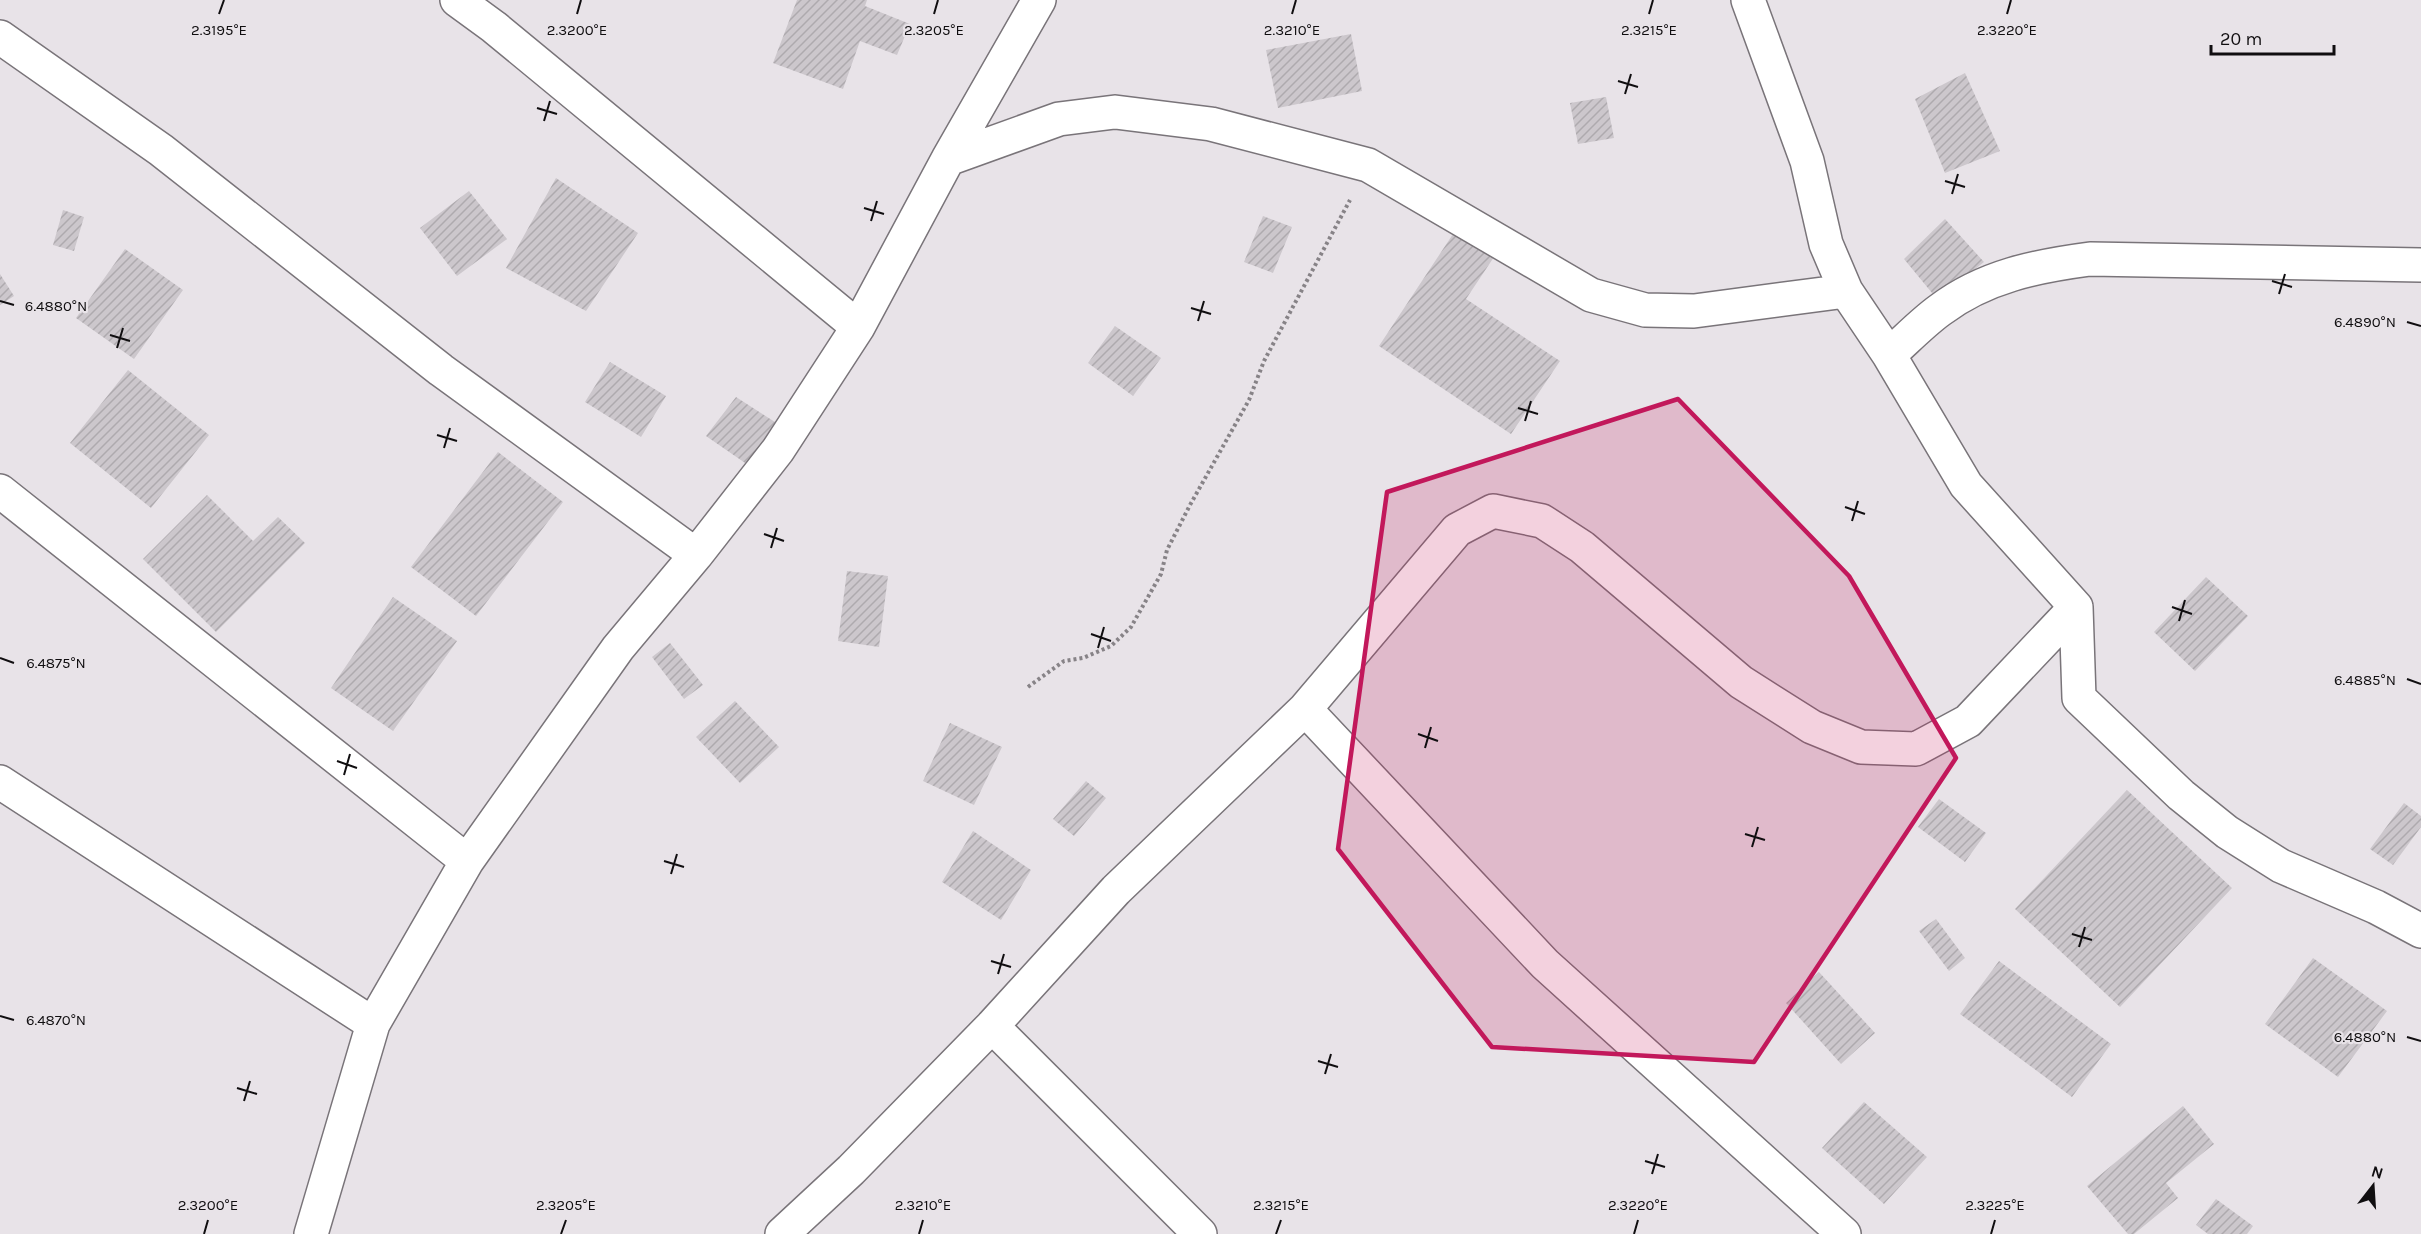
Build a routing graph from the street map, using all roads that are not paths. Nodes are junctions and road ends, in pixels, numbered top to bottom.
1 (457, 0) edge
2 (1039, 0) edge
3 (1748, 0) edge
4 (0, 37) edge
5 (948, 159) junction
6 (2421, 265) edge
7 (1846, 291) junction
8 (858, 327) junction
9 (1889, 355) junction
10 (0, 491) edge
11 (696, 555) junction
12 (2076, 607) junction
13 (1305, 709) junction
14 (0, 782) edge
15 (466, 861) junction
16 (2421, 931) edge
17 (373, 1024) junction
18 (992, 1026) junction
19 (311, 1234) edge
20 (782, 1234) edge
21 (1200, 1234) edge
22 (1844, 1234) edge

1 - 8 street
2 - 5 street
3 - 7 street
4 - 11 street
5 - 7 street
5 - 8 street
6 - 9 street
7 - 9 street
8 - 11 street
9 - 12 street
10 - 15 street
11 - 15 street
12 - 13 street
12 - 16 street
13 - 18 street
13 - 22 street
14 - 17 street
15 - 17 street
17 - 19 street
18 - 20 street
18 - 21 street

